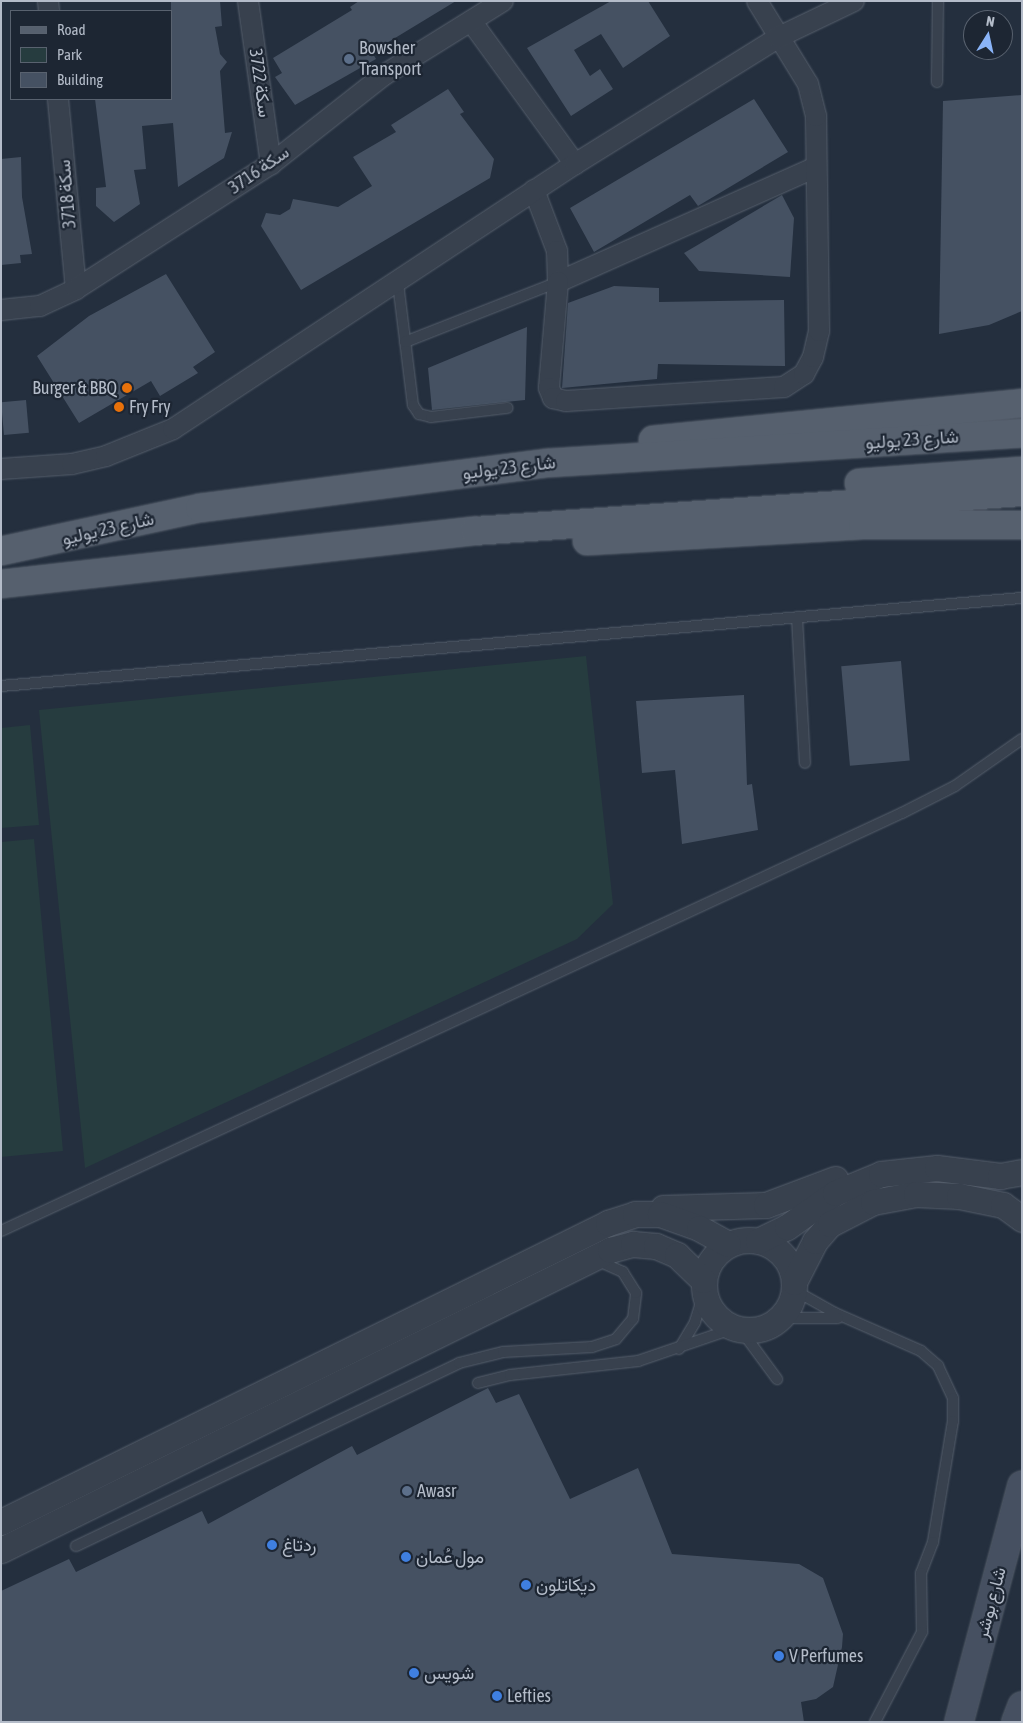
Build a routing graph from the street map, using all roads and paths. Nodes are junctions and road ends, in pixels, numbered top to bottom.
1 (248, 1) edge
2 (502, 1) edge
3 (757, 1) edge
4 (854, 1) edge
5 (938, 1) edge
6 (471, 21) junction
7 (779, 37) junction
8 (937, 82) dead end
9 (58, 100) edge
10 (271, 164) junction
11 (575, 164) junction
12 (816, 167) junction
13 (534, 190) junction
14 (558, 282) junction
15 (398, 283) junction
16 (76, 289) junction
17 (1, 310) edge
18 (405, 342) junction
19 (1022, 403) edge
20 (507, 408) dead end
21 (1022, 432) edge
22 (548, 463) junction
23 (1, 469) edge
24 (1022, 471) edge
25 (1022, 492) edge
26 (1022, 525) edge
27 (304, 548) junction
28 (1, 552) edge
29 (1, 584) edge
30 (1022, 598) edge
31 (797, 617) junction
32 (1, 686) edge
33 (1022, 739) edge
34 (805, 763) dead end
35 (913, 1169) junction
36 (1022, 1172) edge
37 (648, 1213) junction
38 (1022, 1219) edge
39 (1, 1231) edge
40 (758, 1240) junction
41 (728, 1244) junction
42 (587, 1261) junction
43 (703, 1286) junction
44 (794, 1286) junction
45 (780, 1318) junction
46 (849, 1320) junction
47 (738, 1329) junction
48 (679, 1349) junction
49 (777, 1378) dead end
50 (478, 1383) dead end
51 (1022, 1485) edge
52 (1, 1522) edge
53 (76, 1546) dead end
54 (1, 1550) edge
55 (1022, 1706) edge
56 (876, 1722) edge
57 (959, 1722) edge
58 (1016, 1722) edge

1 - 10 street, سكة 3722
2 - 6 street, سكة 3716
3 - 7 street
4 - 7 street
5 - 8 lane
6 - 10 street, سكة 3716
6 - 11 street
7 - 11 street
7 - 12 street
9 - 16 street, سكة 3718
10 - 16 street, سكة 3716
11 - 13 street
12 - 14 street
12 - 14 street
13 - 14 street
13 - 15 street
14 - 18 lane
15 - 18 lane
15 - 23 street
16 - 17 street, سكة 3716
18 - 20 lane
19 - 22 main road
21 - 22 main road, شارع 23 يوليو
22 - 28 main road, شارع 23 يوليو
24 - 27 main road
25 - 27 main road
26 - 27 main road
27 - 29 main road
30 - 31 lane
31 - 32 lane
31 - 34 lane
33 - 39 lane
35 - 36 street
35 - 37 street
35 - 40 street
37 - 41 street
37 - 52 street
38 - 44 street
40 - 41 street
40 - 44 street
41 - 43 street
42 - 43 street
42 - 53 lane
42 - 54 street
43 - 47 street
43 - 48 lane
44 - 45 street
44 - 46 lane
45 - 46 lane
45 - 47 street
46 - 56 lane
47 - 48 lane
47 - 49 lane
48 - 50 lane
51 - 57 main road, شارع بوشر
55 - 58 main road

